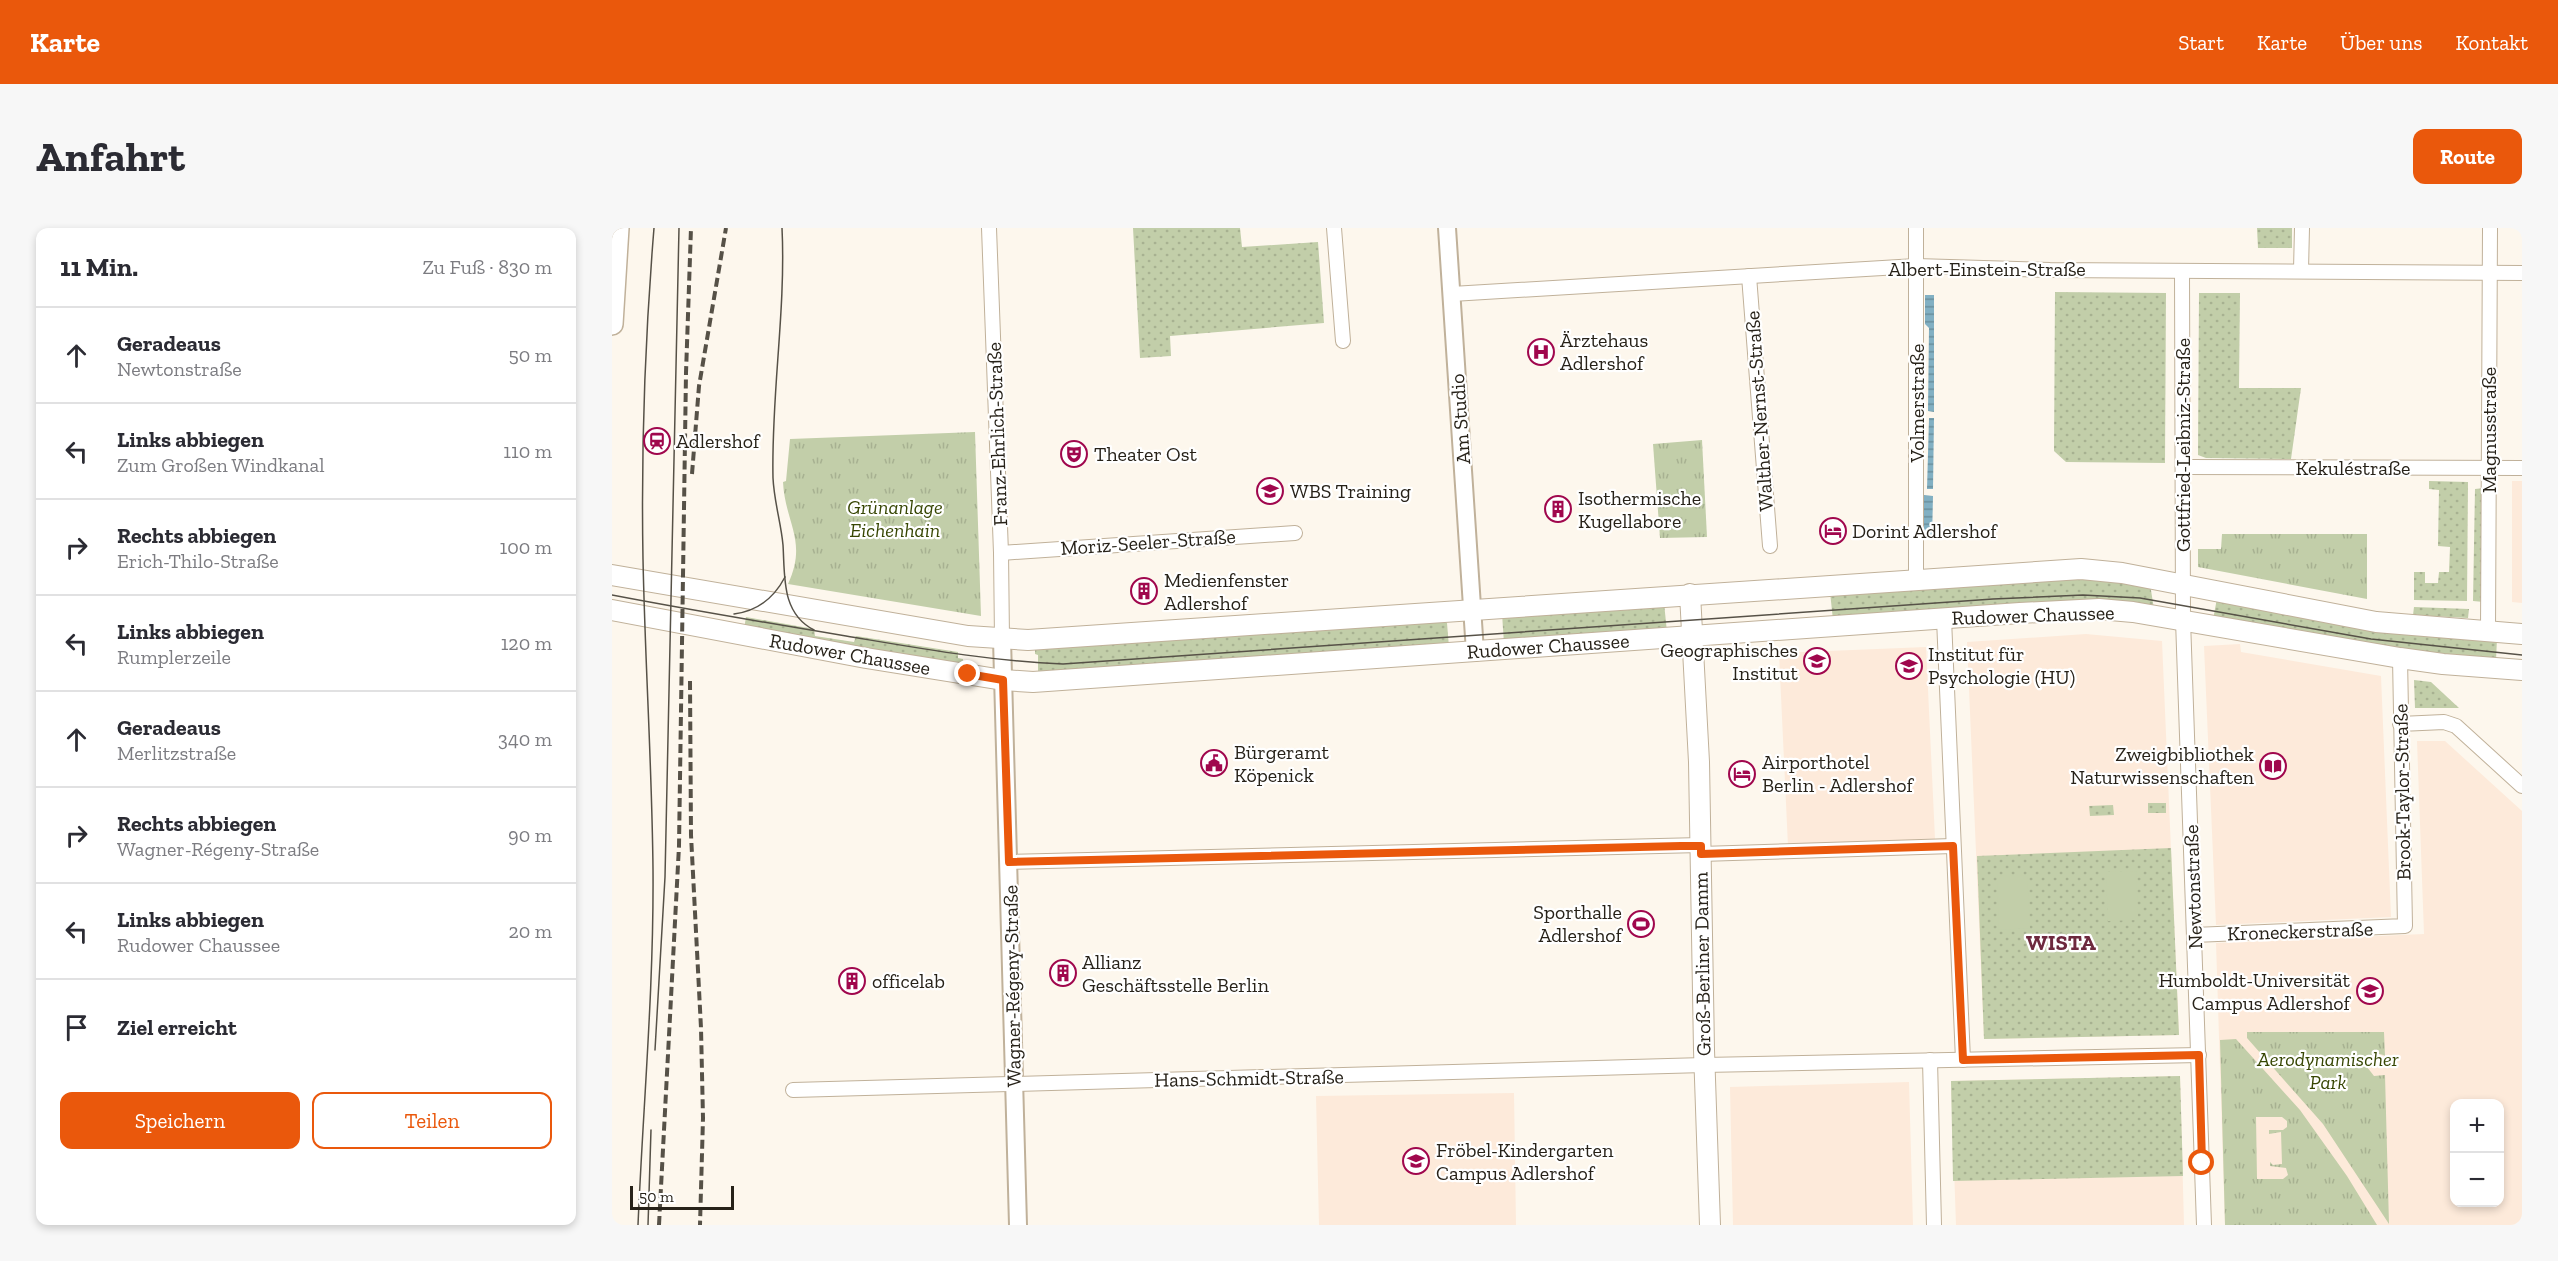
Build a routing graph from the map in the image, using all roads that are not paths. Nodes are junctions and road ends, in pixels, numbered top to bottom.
1 (618, 228) edge
2 (989, 228) edge
3 (1334, 228) edge
4 (1447, 228) edge
5 (1916, 228) edge
6 (2302, 228) edge
7 (2490, 228) edge
8 (1916, 267) junction
9 (2182, 270) junction
10 (2301, 270) junction
11 (2489, 273) junction
12 (2522, 273) edge
13 (1749, 276) junction
14 (1452, 294) junction
15 (612, 324) edge
16 (1343, 341) dead end
17 (2184, 467) junction
18 (2489, 468) junction
19 (2522, 468) edge
20 (1295, 533) dead end
21 (1770, 546) dead end
22 (1001, 553) junction
23 (612, 575) edge
24 (1916, 579) junction
25 (2182, 584) junction
26 (1690, 594) junction
27 (1472, 609) junction
28 (612, 610) edge
29 (1944, 619) junction
30 (2183, 620) junction
31 (2488, 631) junction
32 (2522, 634) edge
33 (1693, 636) junction
34 (1002, 639) junction
35 (1475, 652) junction
36 (2400, 658) junction
37 (2522, 670) edge
38 (1003, 680) junction
39 (2400, 724) junction
40 (2522, 786) edge
41 (1953, 846) junction
42 (1701, 850) junction
43 (1009, 862) junction
44 (2405, 926) joint
45 (2194, 935) junction
46 (2199, 1055) junction
47 (1930, 1060) junction
48 (1963, 1060) junction
49 (1704, 1065) junction
50 (1014, 1085) junction
51 (793, 1089) dead end
52 (1018, 1225) edge
53 (1710, 1225) edge
54 (1934, 1225) edge
55 (2204, 1225) edge

1 - 15 main road
2 - 22 street, Franz-Ehrlich-Straße
3 - 16 street
4 - 14 street, Am Studio
5 - 8 street, Volmerstraße
6 - 10 street
7 - 11 street, Magnusstraße
8 - 9 street, Albert-Einstein-Straße
8 - 13 street, Albert-Einstein-Straße
8 - 24 street, Volmerstraße
9 - 10 street, Albert-Einstein-Straße
9 - 17 street, Gottfried-Leibniz-Straße
10 - 11 street, Albert-Einstein-Straße
11 - 12 street, Albert-Einstein-Straße
11 - 18 street, Magnusstraße
13 - 14 street, Albert-Einstein-Straße
13 - 21 street, Walther-Nernst-Straße
14 - 27 street, Am Studio
17 - 18 street, Kekuléstraße
17 - 25 street, Gottfried-Leibniz-Straße
18 - 19 street, Kekuléstraße
18 - 31 street, Magnusstraße
20 - 22 street, Moriz-Seeler-Straße
22 - 34 street, Franz-Ehrlich-Straße
23 - 34 main road, Rudower Chaussee
24 - 25 main road, Rudower Chaussee
24 - 26 main road, Rudower Chaussee
25 - 30 street, Gottfried-Leibniz-Straße
25 - 31 main road, Rudower Chaussee
26 - 27 main road, Rudower Chaussee
26 - 33 main road, Groß-Berliner Damm
27 - 34 main road, Rudower Chaussee
27 - 35 street, Am Studio
28 - 38 main road, Rudower Chaussee
29 - 30 main road, Rudower Chaussee
29 - 33 main road, Rudower Chaussee
29 - 41 street
30 - 36 main road, Rudower Chaussee
30 - 45 street, Newtonstraße
31 - 32 main road, Rudower Chaussee
33 - 35 main road, Rudower Chaussee
33 - 42 main road, Groß-Berliner Damm
34 - 38 street, Wagner-Régeny-Straße
35 - 38 main road, Rudower Chaussee
36 - 37 main road, Rudower Chaussee
36 - 39 street, Brook-Taylor-Straße
38 - 43 street, Wagner-Régeny-Straße
39 - 40 street
39 - 44 street, Brook-Taylor-Straße
41 - 42 street
41 - 48 street
42 - 43 street
42 - 49 main road, Groß-Berliner Damm
43 - 50 street, Wagner-Régeny-Straße
44 - 45 street, Kroneckerstraße
45 - 46 street, Newtonstraße
46 - 48 street, Hans-Schmidt-Straße
46 - 55 street, Newtonstraße
47 - 48 street, Hans-Schmidt-Straße
47 - 49 street, Hans-Schmidt-Straße
47 - 54 street
49 - 50 street, Hans-Schmidt-Straße
49 - 53 main road, Groß-Berliner Damm
50 - 51 street, Hans-Schmidt-Straße
50 - 52 street, Wagner-Régeny-Straße

